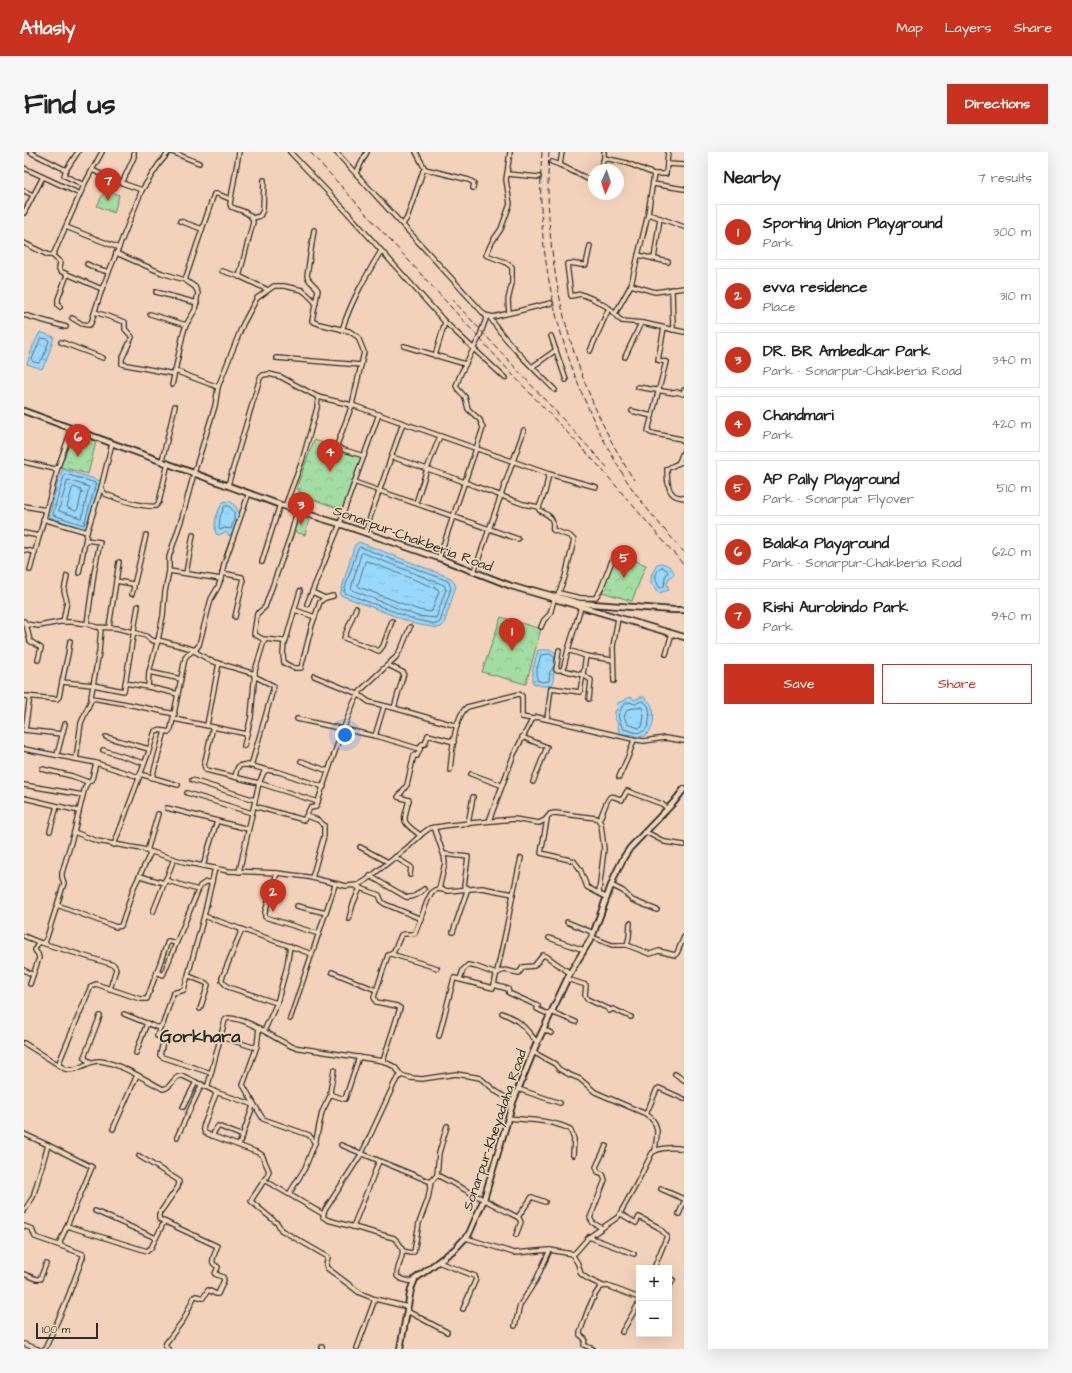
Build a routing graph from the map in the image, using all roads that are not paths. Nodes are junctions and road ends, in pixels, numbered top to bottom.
1 (30, 152) edge
2 (78, 152) edge
3 (102, 152) edge
4 (134, 152) edge
5 (169, 152) edge
6 (172, 152) edge
7 (239, 152) edge
8 (290, 152) edge
9 (336, 152) edge
10 (366, 152) edge
11 (416, 152) edge
12 (510, 152) edge
13 (562, 152) edge
14 (604, 152) edge
15 (668, 152) edge
16 (604, 158) junction
17 (552, 162) dead end
18 (199, 163) dead end
19 (602, 164) edge
20 (667, 164) junction
21 (560, 165) junction
22 (684, 165) edge
23 (24, 168) edge
24 (425, 169) junction
25 (66, 170) junction
26 (92, 170) junction
27 (356, 173) junction
28 (507, 174) junction
29 (654, 174) junction
30 (539, 176) dead end
31 (43, 177) junction
32 (588, 179) edge
33 (264, 180) dead end
34 (122, 183) junction
35 (653, 184) junction
36 (84, 185) junction
37 (473, 188) dead end
38 (684, 189) edge
39 (142, 190) junction
40 (24, 191) edge
41 (80, 194) junction
42 (34, 195) junction
43 (230, 199) junction
44 (24, 213) edge
45 (648, 214) junction
46 (253, 218) junction
47 (660, 218) junction
48 (180, 221) dead end
49 (403, 224) junction
50 (66, 227) junction
51 (684, 227) edge
52 (202, 229) junction
53 (314, 230) dead end
54 (24, 243) edge
55 (590, 246) dead end
56 (119, 248) junction
57 (381, 251) junction
58 (116, 254) junction
59 (52, 255) junction
60 (638, 255) junction
61 (654, 259) junction
62 (668, 262) dead end
63 (87, 264) dead end
64 (222, 271) dead end
65 (109, 272) junction
66 (68, 275) junction
67 (239, 277) junction
68 (185, 280) junction
69 (631, 285) junction
70 (684, 288) edge
71 (102, 289) junction
72 (268, 290) junction
73 (672, 290) junction
74 (156, 292) dead end
75 (197, 303) junction
76 (316, 303) junction
77 (551, 303) dead end
78 (60, 307) dead end
79 (609, 308) junction
80 (95, 312) junction
81 (509, 313) junction
82 (150, 314) dead end
83 (615, 314) junction
84 (24, 315) edge
85 (488, 316) junction
86 (72, 318) dead end
87 (445, 322) junction
88 (642, 323) junction
89 (186, 325) junction
90 (66, 327) dead end
91 (664, 328) junction
92 (342, 330) junction
93 (673, 330) junction
94 (684, 332) edge
95 (551, 336) dead end
96 (61, 342) dead end
97 (404, 346) dead end
98 (473, 349) junction
99 (556, 350) junction
100 (590, 351) dead end
101 (435, 356) junction
102 (625, 357) dead end
103 (103, 358) dead end
104 (276, 358) dead end
105 (466, 364) junction
106 (362, 365) junction
107 (532, 367) junction
108 (175, 372) junction
109 (505, 378) dead end
110 (566, 380) dead end
111 (172, 385) dead end
112 (218, 387) junction
113 (638, 387) dead end
114 (555, 390) dead end
115 (684, 390) edge
116 (659, 391) junction
117 (683, 394) junction
118 (318, 397) junction
119 (681, 400) dead end
120 (352, 405) junction
121 (175, 406) dead end
122 (24, 411) edge
123 (632, 411) dead end
124 (379, 414) junction
125 (652, 416) junction
126 (403, 423) junction
127 (72, 428) junction
128 (524, 430) dead end
129 (440, 436) junction
130 (684, 442) edge
131 (112, 443) junction
132 (477, 448) junction
133 (684, 450) edge
134 (364, 456) junction
135 (392, 457) junction
136 (162, 461) junction
137 (513, 461) junction
138 (24, 462) edge
139 (679, 462) junction
140 (684, 462) edge
141 (168, 463) junction
142 (58, 467) junction
143 (427, 469) junction
144 (194, 473) junction
145 (549, 474) junction
146 (354, 482) junction
147 (465, 483) junction
148 (228, 486) junction
149 (596, 487) dead end
150 (102, 488) junction
151 (380, 491) junction
152 (249, 493) junction
153 (501, 497) junction
154 (684, 498) edge
155 (416, 503) junction
156 (280, 504) junction
157 (24, 506) edge
158 (285, 506) junction
159 (539, 507) junction
160 (46, 510) junction
161 (297, 511) junction
162 (453, 516) junction
163 (44, 519) junction
164 (340, 524) junction
165 (489, 529) junction
166 (87, 532) junction
167 (365, 532) junction
168 (24, 533) edge
169 (146, 535) dead end
170 (193, 535) dead end
171 (39, 536) junction
172 (518, 539) dead end
173 (86, 540) junction
174 (24, 550) edge
175 (34, 552) junction
176 (615, 553) dead end
177 (439, 558) junction
178 (119, 562) dead end
179 (262, 562) dead end
180 (30, 570) dead end
181 (169, 571) junction
182 (474, 572) junction
183 (79, 573) dead end
184 (186, 573) junction
185 (222, 573) junction
186 (67, 576) dead end
187 (221, 579) junction
188 (116, 581) junction
189 (134, 585) junction
190 (300, 591) dead end
191 (312, 592) junction
192 (132, 594) dead end
193 (333, 596) dead end
194 (557, 597) junction
195 (325, 598) junction
196 (307, 604) dead end
197 (138, 606) dead end
198 (581, 607) junction
199 (356, 608) dead end
200 (295, 610) junction
201 (684, 610) edge
202 (315, 616) junction
203 (235, 617) dead end
204 (618, 618) junction
205 (392, 621) dead end
206 (63, 622) junction
207 (25, 623) edge
208 (87, 624) junction
209 (108, 627) junction
210 (410, 627) dead end
211 (101, 628) junction
212 (541, 628) dead end
213 (133, 632) junction
214 (672, 633) junction
215 (684, 637) edge
216 (263, 639) junction
217 (70, 641) dead end
218 (158, 641) junction
219 (285, 643) junction
220 (195, 650) junction
221 (560, 650) dead end
222 (568, 650) junction
223 (666, 654) dead end
224 (586, 656) junction
225 (38, 660) dead end
226 (613, 660) junction
227 (219, 663) junction
228 (388, 665) junction
229 (563, 670) junction
230 (149, 672) junction
231 (254, 675) junction
232 (583, 675) junction
233 (314, 676) dead end
234 (181, 679) junction
235 (614, 681) dead end
236 (62, 682) junction
237 (126, 683) junction
238 (93, 685) junction
239 (148, 687) junction
240 (178, 694) junction
241 (358, 694) junction
242 (24, 696) edge
243 (30, 696) junction
244 (92, 698) junction
245 (589, 699) dead end
246 (384, 706) junction
247 (394, 708) junction
248 (174, 716) junction
249 (297, 719) dead end
250 (534, 719) junction
251 (547, 719) junction
252 (65, 724) dead end
253 (207, 725) junction
254 (457, 726) junction
255 (213, 727) junction
256 (343, 729) junction
257 (24, 730) edge
258 (165, 731) junction
259 (62, 734) junction
260 (247, 734) junction
261 (106, 736) dead end
262 (375, 736) junction
263 (522, 737) junction
264 (634, 740) junction
265 (684, 741) edge
266 (454, 742) junction
267 (244, 746) dead end
268 (24, 749) edge
269 (149, 749) junction
270 (420, 749) junction
271 (103, 750) dead end
272 (57, 755) junction
273 (76, 759) junction
274 (301, 761) dead end
275 (144, 763) junction
276 (96, 764) junction
277 (251, 766) junction
278 (42, 769) dead end
279 (267, 770) junction
280 (450, 770) dead end
281 (328, 771) junction
282 (471, 774) dead end
283 (140, 775) junction
284 (235, 777) junction
285 (619, 777) dead end
286 (152, 778) junction
287 (192, 780) dead end
288 (88, 782) junction
289 (533, 782) dead end
290 (259, 783) junction
291 (24, 784) edge
292 (178, 785) dead end
293 (501, 785) junction
294 (324, 787) junction
295 (684, 789) edge
296 (187, 793) dead end
297 (83, 795) junction
298 (473, 797) dead end
299 (24, 798) edge
300 (255, 800) junction
301 (318, 802) junction
302 (57, 806) junction
303 (254, 806) junction
304 (167, 808) dead end
305 (668, 809) junction
306 (79, 811) junction
307 (252, 813) junction
308 (158, 814) dead end
309 (306, 816) junction
310 (547, 818) junction
311 (599, 820) junction
312 (217, 821) junction
313 (489, 821) junction
314 (468, 824) junction
315 (434, 827) junction
316 (248, 829) junction
317 (50, 831) dead end
318 (74, 832) junction
319 (646, 832) junction
320 (420, 835) junction
321 (114, 844) junction
322 (684, 845) edge
323 (360, 847) dead end
324 (149, 851) junction
325 (444, 854) junction
326 (395, 857) junction
327 (521, 858) dead end
328 (174, 859) junction
329 (388, 862) junction
330 (203, 866) junction
331 (215, 868) junction
332 (239, 872) junction
333 (277, 874) junction
334 (410, 875) dead end
335 (140, 876) junction
336 (370, 876) junction
337 (312, 878) junction
338 (165, 881) junction
339 (212, 882) junction
340 (335, 885) junction
341 (612, 885) junction
342 (354, 886) junction
343 (360, 888) junction
344 (468, 888) junction
345 (424, 889) dead end
346 (439, 889) junction
347 (198, 890) junction
348 (513, 894) junction
349 (600, 894) junction
350 (607, 898) junction
351 (57, 905) junction
352 (297, 906) dead end
353 (657, 910) dead end
354 (153, 912) dead end
355 (326, 913) junction
356 (204, 916) junction
357 (348, 919) dead end
358 (421, 919) junction
359 (567, 922) dead end
360 (630, 923) dead end
361 (242, 929) junction
362 (453, 932) dead end
363 (319, 934) junction
364 (593, 935) junction
365 (24, 936) edge
366 (684, 937) edge
367 (549, 938) dead end
368 (40, 942) junction
369 (176, 944) junction
370 (627, 945) junction
371 (290, 946) junction
372 (584, 950) junction
373 (312, 954) junction
374 (391, 954) junction
375 (437, 968) dead end
376 (24, 970) edge
377 (157, 972) junction
378 (332, 972) dead end
379 (570, 973) junction
380 (496, 974) junction
381 (33, 975) junction
382 (189, 976) junction
383 (457, 979) junction
384 (567, 979) junction
385 (30, 984) dead end
386 (494, 985) junction
387 (110, 989) junction
388 (376, 990) junction
389 (276, 1004) junction
390 (200, 1009) dead end
391 (502, 1013) dead end
392 (124, 1014) dead end
393 (551, 1014) junction
394 (100, 1016) dead end
395 (631, 1017) dead end
396 (290, 1018) dead end
397 (576, 1022) dead end
398 (147, 1023) junction
399 (160, 1027) junction
400 (259, 1028) junction
401 (543, 1030) junction
402 (264, 1031) junction
403 (551, 1033) dead end
404 (439, 1036) dead end
405 (221, 1037) junction
406 (537, 1042) junction
407 (24, 1043) edge
408 (257, 1046) junction
409 (533, 1052) junction
410 (136, 1053) dead end
411 (360, 1057) junction
412 (383, 1061) junction
413 (92, 1062) junction
414 (58, 1065) junction
415 (334, 1070) dead end
416 (211, 1073) junction
417 (675, 1074) dead end
418 (137, 1075) junction
419 (401, 1075) junction
420 (684, 1080) edge
421 (196, 1082) junction
422 (202, 1084) junction
423 (206, 1086) junction
424 (518, 1089) junction
425 (214, 1091) junction
426 (331, 1094) junction
427 (684, 1100) edge
428 (513, 1102) junction
429 (560, 1103) dead end
430 (184, 1107) dead end
431 (646, 1114) junction
432 (508, 1118) junction
433 (447, 1126) dead end
434 (113, 1129) dead end
435 (24, 1134) edge
436 (212, 1136) junction
437 (243, 1136) junction
438 (176, 1138) dead end
439 (315, 1143) junction
440 (48, 1145) junction
441 (239, 1145) junction
442 (341, 1145) dead end
443 (606, 1146) dead end
444 (684, 1149) edge
445 (655, 1150) junction
446 (362, 1153) junction
447 (573, 1155) dead end
448 (139, 1156) dead end
449 (379, 1161) junction
450 (438, 1175) junction
451 (264, 1180) junction
452 (430, 1182) junction
453 (661, 1189) dead end
454 (289, 1194) junction
455 (484, 1199) junction
456 (684, 1201) edge
457 (545, 1202) dead end
458 (95, 1210) dead end
459 (24, 1211) edge
460 (323, 1214) junction
461 (621, 1214) junction
462 (679, 1214) dead end
463 (518, 1217) junction
464 (164, 1222) junction
465 (24, 1226) edge
466 (67, 1226) junction
467 (353, 1227) junction
468 (602, 1228) junction
469 (516, 1235) dead end
470 (156, 1238) junction
471 (466, 1238) junction
472 (589, 1238) junction
473 (61, 1246) junction
474 (550, 1250) junction
475 (403, 1251) junction
476 (572, 1254) junction
477 (634, 1254) dead end
478 (438, 1262) junction
479 (46, 1264) dead end
480 (655, 1265) edge
481 (24, 1274) edge
482 (413, 1282) junction
483 (603, 1286) junction
484 (636, 1297) edge
485 (375, 1299) junction
486 (636, 1308) edge
487 (407, 1309) junction
488 (462, 1309) dead end
489 (515, 1326) dead end
490 (447, 1332) dead end
491 (622, 1332) dead end
492 (24, 1344) edge
493 (357, 1348) dead end
494 (38, 1349) edge
495 (46, 1349) edge
496 (168, 1349) edge
497 (400, 1349) edge
498 (593, 1349) edge

1 - 25 street
2 - 25 street
3 - 26 street
4 - 34 street
5 - 39 street
6 - 18 street
7 - 43 street
8 - 57 street
9 - 27 street
10 - 27 street
11 - 24 street
12 - 28 street
13 - 21 street
14 - 16 street
15 - 20 street
16 - 19 street
16 - 29 street
17 - 21 street
20 - 22 street
20 - 29 street
21 - 32 street
23 - 31 street
24 - 37 street
24 - 49 street
25 - 36 street
26 - 34 street
26 - 36 street
27 - 49 street
28 - 30 street
28 - 81 street
29 - 35 street
31 - 41 street
31 - 42 street
33 - 46 street
34 - 39 street
35 - 38 street
35 - 45 street
36 - 41 street
39 - 56 street
40 - 42 street
41 - 50 street
42 - 44 street
43 - 46 street
43 - 52 street
45 - 47 street
45 - 60 street
46 - 67 street
47 - 51 street
47 - 61 street
48 - 52 street
49 - 85 street
50 - 56 street
50 - 59 street
52 - 68 street
53 - 76 street
54 - 59 street
55 - 79 street
56 - 58 street
57 - 87 street
57 - 92 street
58 - 65 street
58 - 68 street
59 - 66 street
60 - 61 street
60 - 69 street
61 - 62 street
63 - 65 street
64 - 67 street
65 - 71 street
66 - 71 street
66 - 78 street
67 - 72 street
68 - 75 street
69 - 73 street
69 - 83 street
70 - 73 street
71 - 80 street
72 - 76 street
72 - 112 street
73 - 93 street
74 - 75 street
75 - 89 street
76 - 92 street
77 - 81 street
79 - 83 street
79 - 100 street
80 - 86 street
80 - 108 street
81 - 85 street
82 - 89 street
83 - 88 street
84 - 90 street
85 - 98 street
85 - 107 street
87 - 98 street
87 - 101 street
88 - 91 street
88 - 102 street
89 - 108 street
91 - 93 street
91 - 116 street
92 - 106 street
93 - 94 street
95 - 99 street
96 - 103 street
97 - 101 street
98 - 105 street
98 - 109 street
99 - 107 street
99 - 110 street
101 - 105 street
104 - 106 street
105 - 132 street
106 - 120 street
107 - 114 street
108 - 111 street
108 - 112 street
112 - 144 street
113 - 116 street
115 - 117 street
116 - 117 street
116 - 125 street
117 - 119 street
118 - 120 street
118 - 148 street
118 - 158 street
120 - 124 street
120 - 134 street
121 - 136 street
122 - 127 main road, Sonarpur-Chakberia Road
123 - 125 street
124 - 126 street
124 - 134 street
125 - 130 street
126 - 129 street
126 - 135 street
127 - 131 main road, Sonarpur-Chakberia Road
127 - 142 street
128 - 137 street
129 - 132 street
129 - 143 street
131 - 136 main road, Sonarpur-Chakberia Road
131 - 150 street
132 - 137 street
132 - 147 street
133 - 139 street
134 - 146 street
135 - 143 street
135 - 151 street
136 - 141 main road, Sonarpur-Chakberia Road
137 - 145 street
137 - 153 street
138 - 142 street
139 - 140 street
139 - 154 street
141 - 144 main road, Sonarpur-Chakberia Road
141 - 150 street
142 - 160 street
143 - 147 street
143 - 155 street
144 - 148 main road, Sonarpur-Chakberia Road
144 - 181 street
145 - 149 street
145 - 159 street
146 - 151 street
146 - 164 street
147 - 153 street
147 - 162 street
148 - 152 main road, Sonarpur-Chakberia Road
150 - 166 street
151 - 155 street
151 - 167 street
152 - 156 main road, Sonarpur-Chakberia Road
152 - 185 street
153 - 159 street
153 - 165 street
155 - 162 street
156 - 158 main road, Sonarpur-Chakberia Road
156 - 179 street
157 - 160 street
158 - 161 main road, Sonarpur-Chakberia Road
159 - 194 street
160 - 163 street
161 - 164 main road, Sonarpur-Chakberia Road
161 - 216 street
162 - 165 street
162 - 177 street
163 - 166 street
163 - 171 street
164 - 167 main road, Sonarpur-Chakberia Road
164 - 191 street
165 - 172 street
165 - 182 street
166 - 173 street
167 - 177 main road, Sonarpur-Chakberia Road
168 - 171 street
169 - 189 street
170 - 184 street
171 - 175 street
173 - 183 street
173 - 208 street
174 - 175 street
175 - 180 street
176 - 194 street
177 - 182 main road, Sonarpur-Chakberia Road
178 - 188 street
181 - 184 street
181 - 218 street
182 - 194 main road, Sonarpur-Chakberia Road
184 - 187 street
185 - 187 street
185 - 203 street
186 - 206 street
187 - 220 street
188 - 189 street
188 - 209 street
189 - 192 street
190 - 200 street
191 - 195 street
191 - 196 street
193 - 195 street
194 - 198 main road
194 - 201 main road
194 - 212 street
195 - 202 street
197 - 213 street
198 - 204 main road
198 - 222 street
199 - 205 street
200 - 202 street
200 - 219 street
202 - 219 street
204 - 214 main road
204 - 226 street
206 - 207 street
206 - 208 street
207 - 225 street
208 - 211 street
209 - 211 street
209 - 213 street
210 - 228 street
211 - 238 street
213 - 218 street
213 - 237 street
214 - 215 main road
214 - 223 street
216 - 219 street
216 - 231 street
217 - 236 street
218 - 220 street
218 - 230 street
220 - 227 street
220 - 234 street
221 - 229 street
222 - 224 street
222 - 229 street
224 - 226 street
224 - 232 street
226 - 235 street
227 - 231 street
227 - 253 street
228 - 241 street
228 - 247 street
229 - 232 street
230 - 234 street
230 - 239 street
231 - 260 street
231 - 277 street
232 - 245 street
232 - 251 street
233 - 241 street
234 - 240 street
236 - 238 street
236 - 243 street
237 - 238 street
237 - 239 street
238 - 244 street
239 - 240 street
240 - 248 street
241 - 246 street
241 - 256 street
242 - 243 street
243 - 257 street
244 - 248 street
244 - 273 street
246 - 247 street
246 - 262 street
247 - 254 street
248 - 253 street
248 - 258 street
249 - 256 street
250 - 251 street
250 - 254 street
250 - 263 street
251 - 264 street
252 - 259 street
253 - 255 street
254 - 266 street
255 - 260 street
255 - 284 street
256 - 262 street
256 - 281 street
257 - 259 street
258 - 269 street
258 - 286 street
259 - 272 street
260 - 267 street
261 - 269 street
262 - 270 street
263 - 289 street
263 - 293 street
264 - 265 street
264 - 285 street
266 - 270 street
266 - 280 street
268 - 272 street
269 - 275 street
270 - 320 street
271 - 275 street
272 - 273 street
273 - 276 street
274 - 281 street
275 - 283 street
276 - 283 street
276 - 288 street
277 - 279 street
277 - 284 street
278 - 288 street
279 - 290 street
279 - 294 street
281 - 294 street
282 - 293 street
283 - 286 street
283 - 321 street
284 - 290 street
286 - 292 street
287 - 300 street
288 - 297 street
290 - 300 street
290 - 301 street
291 - 297 street
293 - 313 street
294 - 301 street
295 - 305 main road, Sonarpur-Kheyadaha Road
296 - 307 street
297 - 306 street
298 - 314 street
299 - 302 street
300 - 303 street
301 - 309 street
302 - 306 street
302 - 317 street
303 - 307 street
303 - 309 street
304 - 312 street
305 - 311 street
305 - 319 main road, Sonarpur-Kheyadaha Road
306 - 318 street
307 - 316 street
308 - 324 street
309 - 337 street
310 - 311 street
310 - 313 street
310 - 349 street
311 - 349 street
312 - 316 street
312 - 330 street
313 - 314 street
314 - 315 street
315 - 320 street
315 - 325 street
316 - 332 street
318 - 321 street
318 - 351 street
319 - 322 street
319 - 341 main road, Sonarpur-Kheyadaha Road
320 - 326 street
321 - 324 street
323 - 329 street
324 - 328 street
324 - 335 street
325 - 344 street
325 - 346 street
326 - 329 street
326 - 334 street
327 - 348 street
328 - 330 street
328 - 338 street
329 - 336 street
330 - 331 street
331 - 332 street
331 - 339 street
332 - 333 street
333 - 337 street
333 - 363 street
335 - 338 street
335 - 351 street
336 - 342 street
336 - 345 street
337 - 340 street
338 - 347 street
338 - 354 street
339 - 347 street
339 - 356 street
340 - 342 street
340 - 355 street
341 - 350 main road, Sonarpur-Kheyadaha Road
341 - 353 street
342 - 343 street
343 - 357 street
343 - 358 street
344 - 346 street
344 - 348 street
344 - 362 street
346 - 358 street
347 - 369 street
348 - 380 street
349 - 350 street
350 - 364 main road, Sonarpur-Kheyadaha Road
351 - 368 street
352 - 355 street
355 - 363 street
356 - 361 street
356 - 382 street
358 - 374 street
359 - 364 street
360 - 370 street
361 - 371 street
361 - 389 street
363 - 373 street
364 - 370 street
364 - 372 main road, Sonarpur-Kheyadaha Road
365 - 368 street
366 - 370 street
367 - 372 street
368 - 381 street
368 - 387 street
369 - 377 street
369 - 377 street
371 - 373 street
371 - 389 street
372 - 379 main road, Sonarpur-Kheyadaha Road
373 - 396 street
374 - 375 street
374 - 388 street
376 - 381 street
377 - 387 street
378 - 388 street
379 - 380 street
379 - 384 main road, Sonarpur-Kheyadaha Road
380 - 383 street
380 - 386 street
381 - 385 street
382 - 390 street
382 - 399 street
383 - 386 street
383 - 404 street
384 - 393 main road, Sonarpur-Kheyadaha Road
384 - 395 street
386 - 393 street
387 - 414 street
388 - 412 street
389 - 402 street
391 - 406 street
392 - 398 street
393 - 397 street
393 - 401 main road, Sonarpur-Kheyadaha Road
394 - 413 street
398 - 399 street
398 - 410 street
399 - 416 street
400 - 402 street
400 - 405 street
400 - 408 street
401 - 403 street
401 - 406 main road, Sonarpur-Kheyadaha Road
402 - 411 street
405 - 408 street
405 - 416 street
406 - 409 main road, Sonarpur-Kheyadaha Road
407 - 414 street
408 - 439 street
409 - 424 main road, Sonarpur-Kheyadaha Road
409 - 431 street
411 - 412 street
411 - 426 street
412 - 419 street
413 - 414 street
413 - 418 street
415 - 426 street
416 - 423 street
417 - 420 street
418 - 421 street
418 - 434 street
419 - 428 street
419 - 446 street
421 - 422 street
421 - 430 street
422 - 423 street
422 - 438 street
423 - 425 street
424 - 428 main road, Sonarpur-Kheyadaha Road
424 - 429 street
425 - 436 street
425 - 437 street
426 - 439 street
427 - 431 street
428 - 432 main road, Sonarpur-Kheyadaha Road
431 - 445 street
432 - 447 street
432 - 455 main road, Sonarpur-Kheyadaha Road
433 - 450 street
435 - 440 street
436 - 437 street
436 - 441 street
437 - 441 street
439 - 454 street
440 - 459 street
440 - 466 street
441 - 451 street
442 - 446 street
443 - 468 street
444 - 445 street
445 - 461 street
446 - 449 street
446 - 460 street
448 - 464 street
449 - 452 street
449 - 467 street
450 - 452 street
450 - 455 street
451 - 454 street
451 - 485 street
452 - 475 street
453 - 456 street
454 - 460 street
455 - 463 street
455 - 471 main road, Sonarpur-Kheyadaha Road
456 - 462 street
457 - 463 street
458 - 470 street
460 - 467 street
461 - 468 street
461 - 480 street
463 - 469 street
464 - 470 street
464 - 496 street
465 - 473 street
466 - 470 street
466 - 473 street
467 - 475 street
468 - 472 street
471 - 474 street
471 - 478 main road, Sonarpur-Kheyadaha Road
472 - 476 street
472 - 477 street
473 - 495 street
474 - 476 street
474 - 489 street
475 - 482 street
476 - 483 street
478 - 482 main road, Sonarpur-Kheyadaha Road
478 - 488 street
479 - 481 street
482 - 487 main road
483 - 484 street
483 - 498 street
485 - 487 street
485 - 493 street
486 - 491 street
487 - 490 street
487 - 497 main road
492 - 494 street

